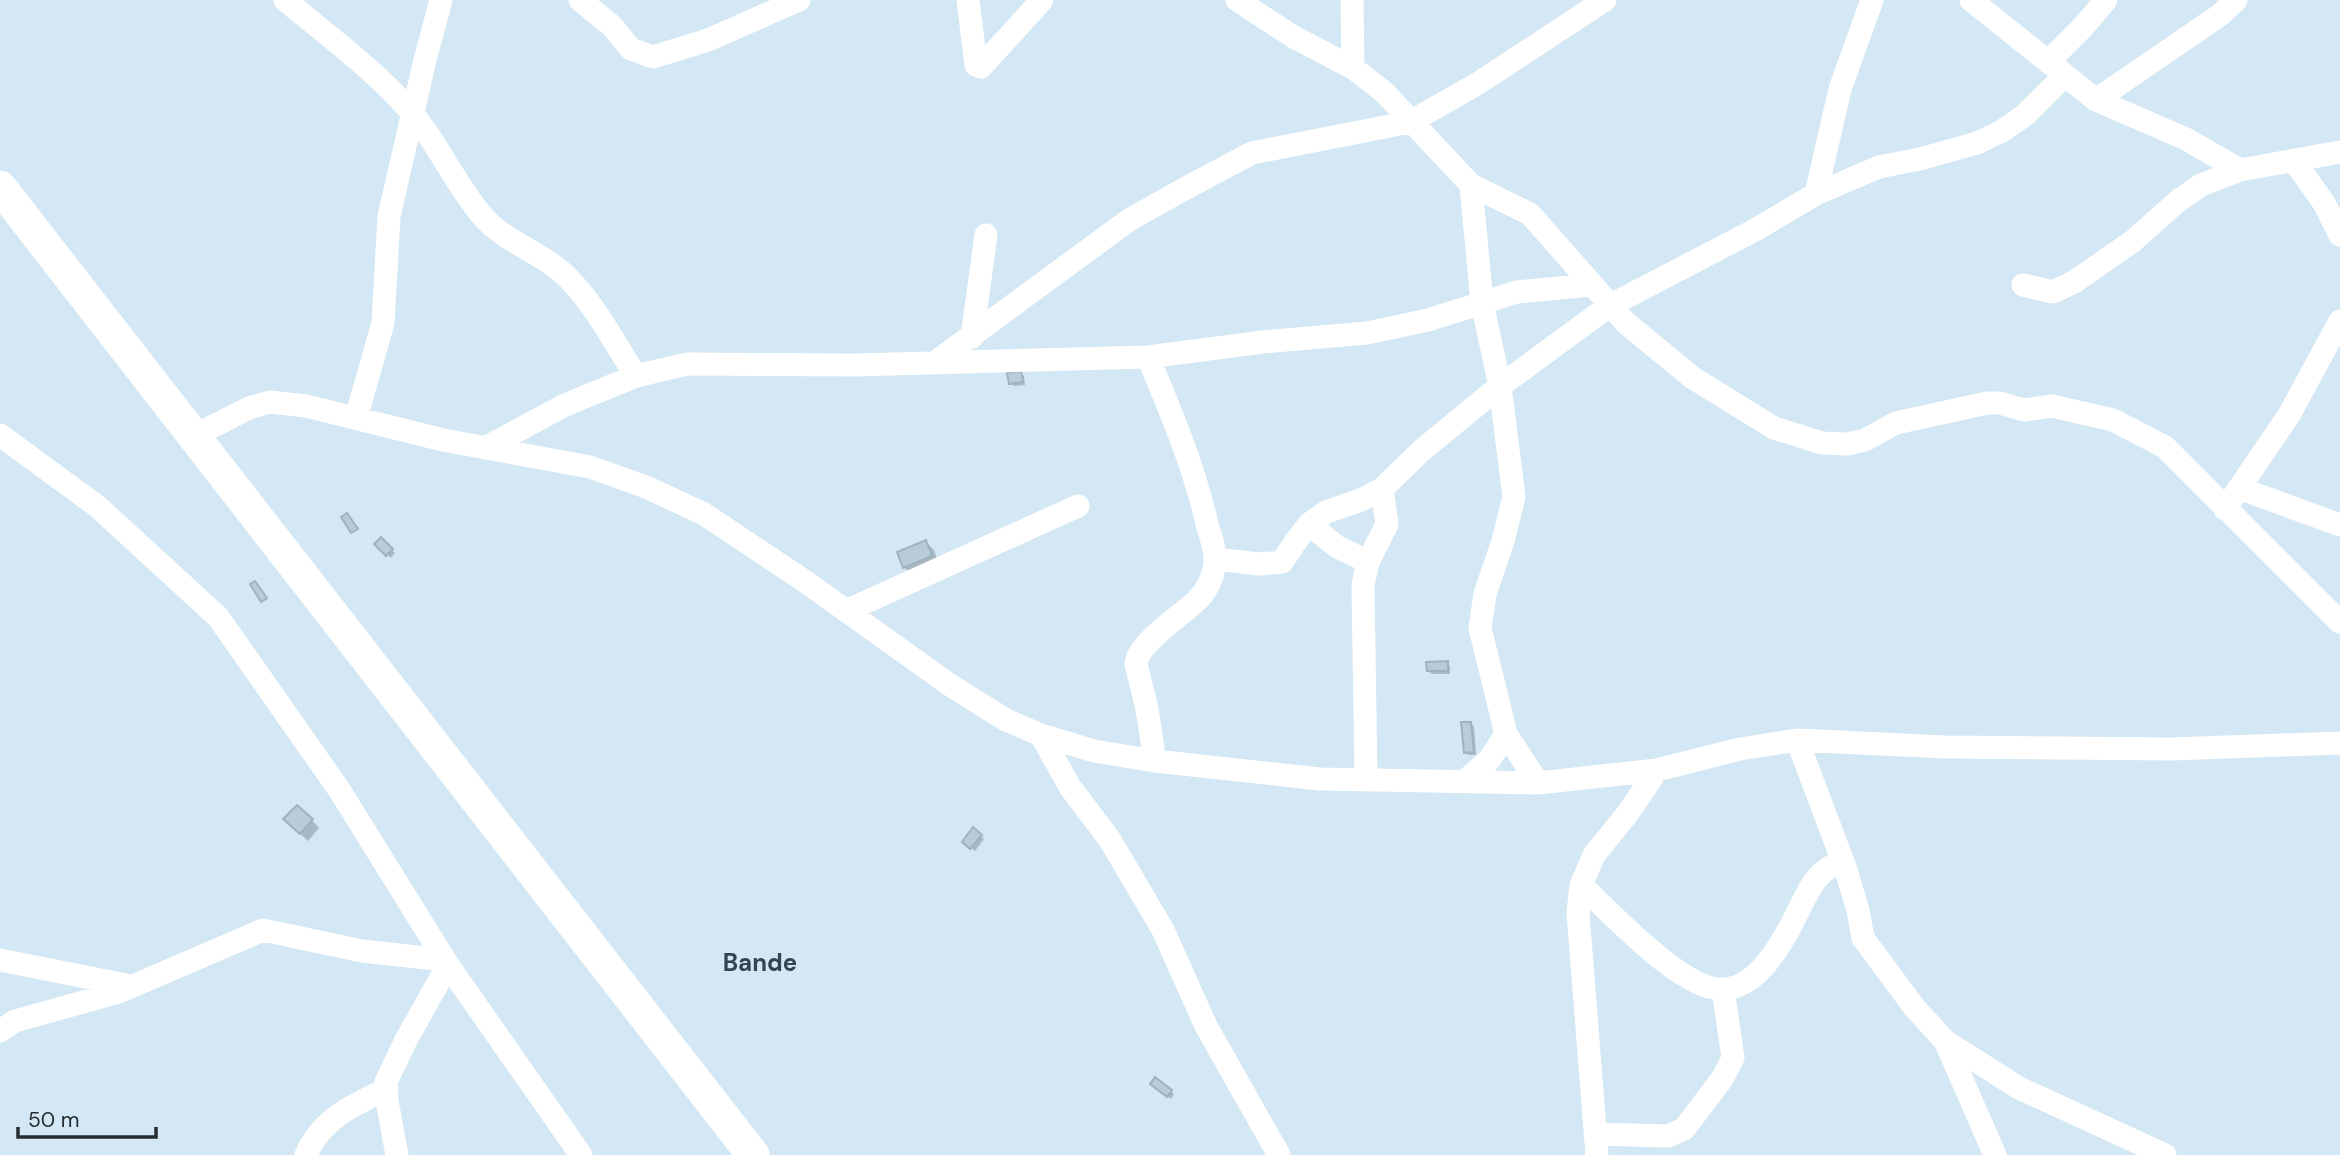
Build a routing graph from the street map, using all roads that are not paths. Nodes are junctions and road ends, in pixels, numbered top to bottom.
1 (285, 0) edge
2 (441, 0) edge
3 (580, 0) edge
4 (799, 0) edge
5 (968, 0) edge
6 (1042, 0) edge
7 (1237, 0) edge
8 (1352, 0) edge
9 (1605, 0) edge
10 (1872, 0) edge
11 (1971, 0) edge
12 (2106, 0) edge
13 (2236, 0) edge
14 (1353, 68) junction
15 (2056, 68) junction
16 (2095, 100) junction
17 (414, 115) junction
18 (1410, 122) junction
19 (2340, 152) edge
20 (2294, 161) junction
21 (2240, 170) junction
22 (1471, 186) junction
23 (0, 187) edge
24 (1816, 194) junction
25 (986, 235) dead end
26 (2340, 235) edge
27 (1591, 285) junction
28 (2022, 285) dead end
29 (1482, 303) junction
30 (1609, 306) junction
31 (2340, 321) edge
32 (972, 337) junction
33 (1148, 357) junction
34 (937, 361) junction
35 (636, 376) junction
36 (1500, 386) junction
37 (356, 418) junction
38 (0, 435) edge
39 (194, 436) junction
40 (485, 448) junction
41 (2239, 488) junction
42 (1382, 489) junction
43 (1078, 506) dead end
44 (2225, 509) junction
45 (1310, 524) junction
46 (2340, 525) edge
47 (1215, 559) junction
48 (1368, 562) junction
49 (846, 611) junction
50 (2340, 622) edge
51 (1506, 734) junction
52 (1041, 735) junction
53 (1797, 740) junction
54 (2340, 743) edge
55 (1155, 761) junction
56 (1657, 770) junction
57 (1366, 779) junction
58 (1465, 781) junction
59 (1538, 783) junction
60 (1842, 860) junction
61 (1581, 886) junction
62 (0, 960) edge
63 (447, 963) junction
64 (133, 987) junction
65 (1723, 989) junction
66 (0, 1031) edge
67 (1945, 1041) junction
68 (387, 1089) junction
69 (1596, 1144) edge
70 (306, 1155) edge
71 (397, 1155) edge
72 (581, 1155) edge
73 (753, 1155) edge
74 (1279, 1155) edge
75 (1995, 1155) edge
76 (2165, 1155) edge

1 - 17 street
2 - 17 street
3 - 4 street
5 - 6 street
7 - 14 street
8 - 14 street
9 - 18 street
10 - 24 street
11 - 15 street
12 - 15 street
13 - 16 street
14 - 18 street
15 - 16 street
15 - 24 street
16 - 21 street
17 - 35 street
17 - 37 street
18 - 22 street
18 - 32 street
19 - 20 street
20 - 21 street
20 - 26 street
21 - 28 street
22 - 27 street
22 - 29 street
23 - 39 highway
24 - 30 street
25 - 32 street
27 - 29 street
27 - 30 street
29 - 33 street
29 - 36 street
30 - 36 street
30 - 44 street
31 - 41 street
32 - 34 street
33 - 34 street
33 - 47 street
34 - 35 street
35 - 40 street
36 - 42 street
36 - 51 street
37 - 39 street
37 - 40 street
38 - 63 street
39 - 73 highway
40 - 49 street
41 - 44 street
41 - 46 street
42 - 45 street
42 - 48 street
43 - 49 street
44 - 50 street
45 - 47 street
45 - 48 street
47 - 55 street
48 - 57 street
49 - 52 street
51 - 58 street
51 - 59 street
52 - 55 street
52 - 74 street
53 - 54 street
53 - 56 street
53 - 60 street
55 - 57 street
56 - 59 street
56 - 61 street
57 - 58 street
58 - 59 street
60 - 65 street
60 - 67 street
61 - 65 street
61 - 69 street
62 - 64 street
63 - 64 street
63 - 68 street
63 - 72 street
64 - 66 street
65 - 69 street
67 - 75 street
67 - 76 street
68 - 70 street
68 - 71 street

